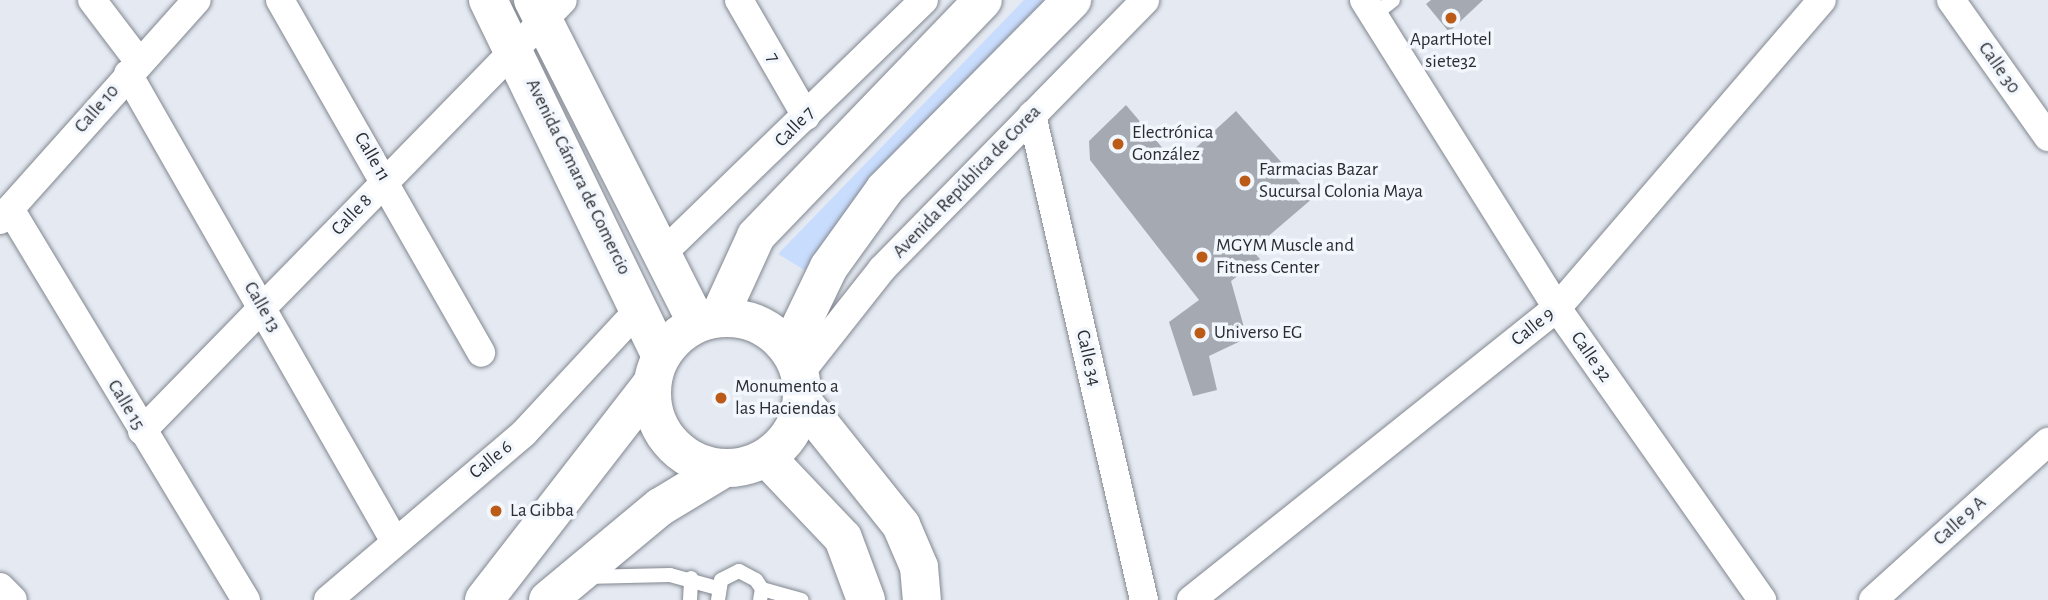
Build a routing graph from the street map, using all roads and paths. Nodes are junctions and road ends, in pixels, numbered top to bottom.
1 (92, 0) edge
2 (197, 0) edge
3 (280, 0) edge
4 (488, 0) edge
5 (739, 0) edge
6 (924, 0) edge
7 (983, 0) edge
8 (1072, 0) edge
9 (1145, 0) edge
10 (1822, 0) edge
11 (1951, 0) edge
12 (1377, 5) edge
13 (547, 6) edge
14 (515, 50) junction
15 (134, 68) junction
16 (1032, 115) junction
17 (806, 116) junction
18 (2048, 137) edge
19 (386, 179) junction
20 (5, 215) edge
21 (664, 252) junction
22 (641, 307) junction
23 (1557, 308) junction
24 (262, 309) junction
25 (708, 320) junction
26 (481, 353) dead end
27 (656, 370) junction
28 (797, 375) junction
29 (142, 431) junction
30 (2048, 442) edge
31 (766, 458) junction
32 (723, 469) junction
33 (394, 540) junction
34 (691, 578) junction
35 (0, 587) edge
36 (566, 592) edge
37 (718, 594) edge
38 (761, 594) edge
39 (858, 596) edge
40 (13, 600) edge
41 (246, 600) edge
42 (328, 600) edge
43 (484, 600) edge
44 (690, 600) edge
45 (802, 600) edge
46 (922, 600) edge
47 (1144, 600) edge
48 (1191, 600) edge
49 (1762, 600) edge
50 (1873, 600) edge

1 - 15 street, Calle 13
2 - 15 street, Calle 10
3 - 19 street, Calle 11
4 - 14 main road, Avenida Cámara de Comercio
5 - 17 street, 7
6 - 17 street, Calle 7
7 - 25 main road
8 - 28 main road
9 - 16 street, Avenida República de Corea
10 - 23 street, Calle 9
11 - 18 street, Calle 30
12 - 23 street, Calle 32
13 - 14 street, Calle 8
13 - 21 main road, Avenida Cámara de Comercio
14 - 19 street, Calle 8
14 - 22 main road, Avenida Cámara de Comercio
15 - 20 street, Calle 10
15 - 24 street, Calle 13
16 - 28 street, Avenida República de Corea
16 - 47 street, Calle 34
17 - 21 street, Calle 7
19 - 24 street, Calle 8
19 - 26 street, Calle 11
20 - 29 street, Calle 15
21 - 25 main road, Avenida Cámara de Comercio
22 - 27 main road, Avenida Cámara de Comercio
22 - 33 street, Calle 6
23 - 48 street, Calle 9
23 - 49 street, Calle 32
24 - 29 street, Calle 8
24 - 33 street, Calle 13
25 - 27 main road
25 - 28 main road
27 - 32 main road
27 - 43 main road
28 - 31 main road
28 - 46 main road
29 - 41 street, Calle 15
30 - 50 street, Calle 9 A
31 - 32 main road
31 - 39 main road
32 - 36 main road
33 - 42 street, Calle 6
34 - 36 lane
34 - 37 lane
34 - 44 lane
35 - 40 street
37 - 38 lane
38 - 45 lane

